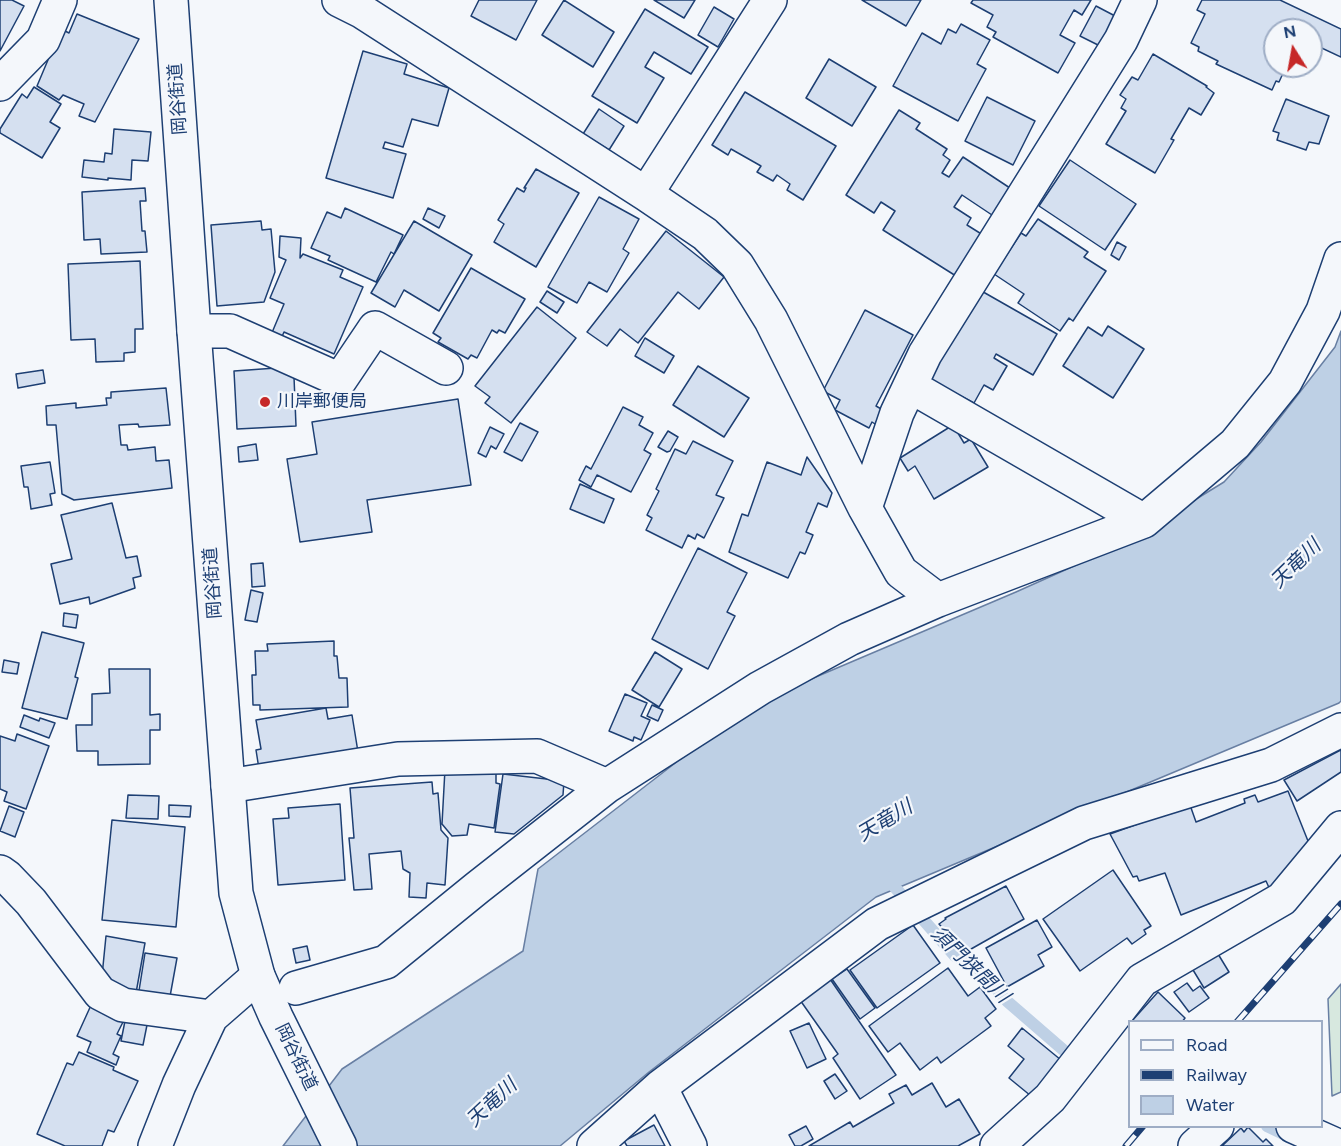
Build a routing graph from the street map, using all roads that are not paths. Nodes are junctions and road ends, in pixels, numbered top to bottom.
1 (60, 0) edge
2 (171, 0) edge
3 (770, 0) edge
4 (1140, 0) edge
5 (357, 4) edge
6 (0, 84) edge
7 (646, 194) junction
8 (1341, 259) edge
9 (194, 331) junction
10 (446, 368) dead end
11 (910, 386) junction
12 (865, 508) junction
13 (1144, 521) junction
14 (938, 600) junction
15 (1341, 730) edge
16 (228, 786) junction
17 (607, 786) junction
18 (1341, 828) edge
19 (0, 872) edge
20 (258, 976) junction
21 (296, 988) dead end
22 (211, 1017) junction
23 (660, 1087) junction
24 (1215, 1128) edge
25 (1296, 1128) edge
26 (155, 1146) edge
27 (340, 1146) edge
28 (594, 1146) edge
29 (690, 1146) edge
30 (997, 1146) edge
31 (1195, 1146) edge
32 (1338, 1146) edge

1 - 6 street
2 - 9 street, 岡谷街道
3 - 7 street
4 - 11 street
5 - 7 street
7 - 12 street
8 - 13 street
9 - 10 street
9 - 16 street, 岡谷街道
11 - 12 street
11 - 13 street
12 - 14 street
13 - 14 street
14 - 17 street
15 - 23 street
16 - 17 street
16 - 20 street, 岡谷街道
17 - 21 street
18 - 30 street
19 - 22 street
20 - 22 street
20 - 27 street, 岡谷街道
22 - 26 street
23 - 28 street
23 - 29 street
24 - 31 street
25 - 32 street

